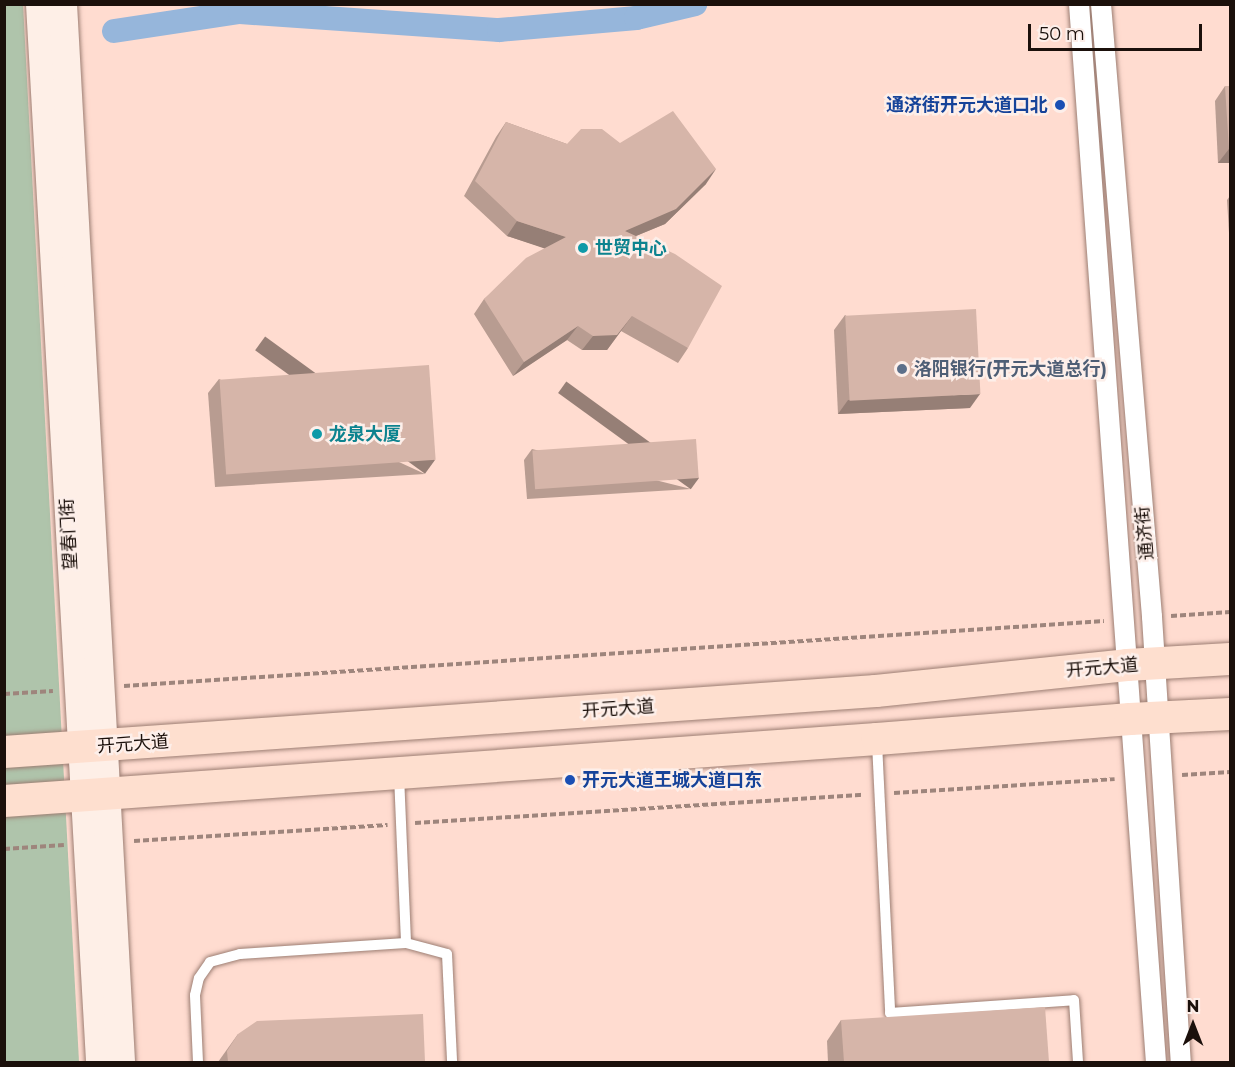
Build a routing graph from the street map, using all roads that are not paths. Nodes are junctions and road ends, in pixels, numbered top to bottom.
1 (40, 4) edge
2 (63, 4) edge
3 (1079, 4) edge
4 (1101, 4) edge
5 (1230, 659) edge
6 (1140, 664) junction
7 (90, 688) junction
8 (1230, 714) edge
9 (1144, 718) junction
10 (877, 739) junction
11 (93, 747) junction
12 (4, 752) edge
13 (399, 772) junction
14 (96, 794) junction
15 (4, 801) edge
16 (99, 843) junction
17 (406, 943) junction
18 (100, 1062) edge
19 (122, 1062) edge
20 (198, 1062) edge
21 (452, 1062) edge
22 (1078, 1062) edge
23 (1156, 1062) edge
24 (1181, 1062) edge

1 - 7 street, 望春门街
2 - 7 street, 望春门街
3 - 6 street, 通济街
4 - 6 street, 通济街
5 - 6 main road, 开元大道
6 - 9 street, 通济街
6 - 9 street, 通济街
6 - 11 main road, 开元大道
7 - 11 street, 望春门街
8 - 9 main road
9 - 10 main road
9 - 23 street, 通济街
9 - 24 street, 通济街
10 - 13 main road
10 - 22 lane
11 - 12 main road, 开元大道
11 - 14 street, 望春门街
13 - 14 main road
13 - 17 lane
14 - 15 main road
14 - 16 street, 望春门街
16 - 18 street, 望春门街
16 - 19 street, 望春门街
17 - 20 lane
17 - 21 lane

